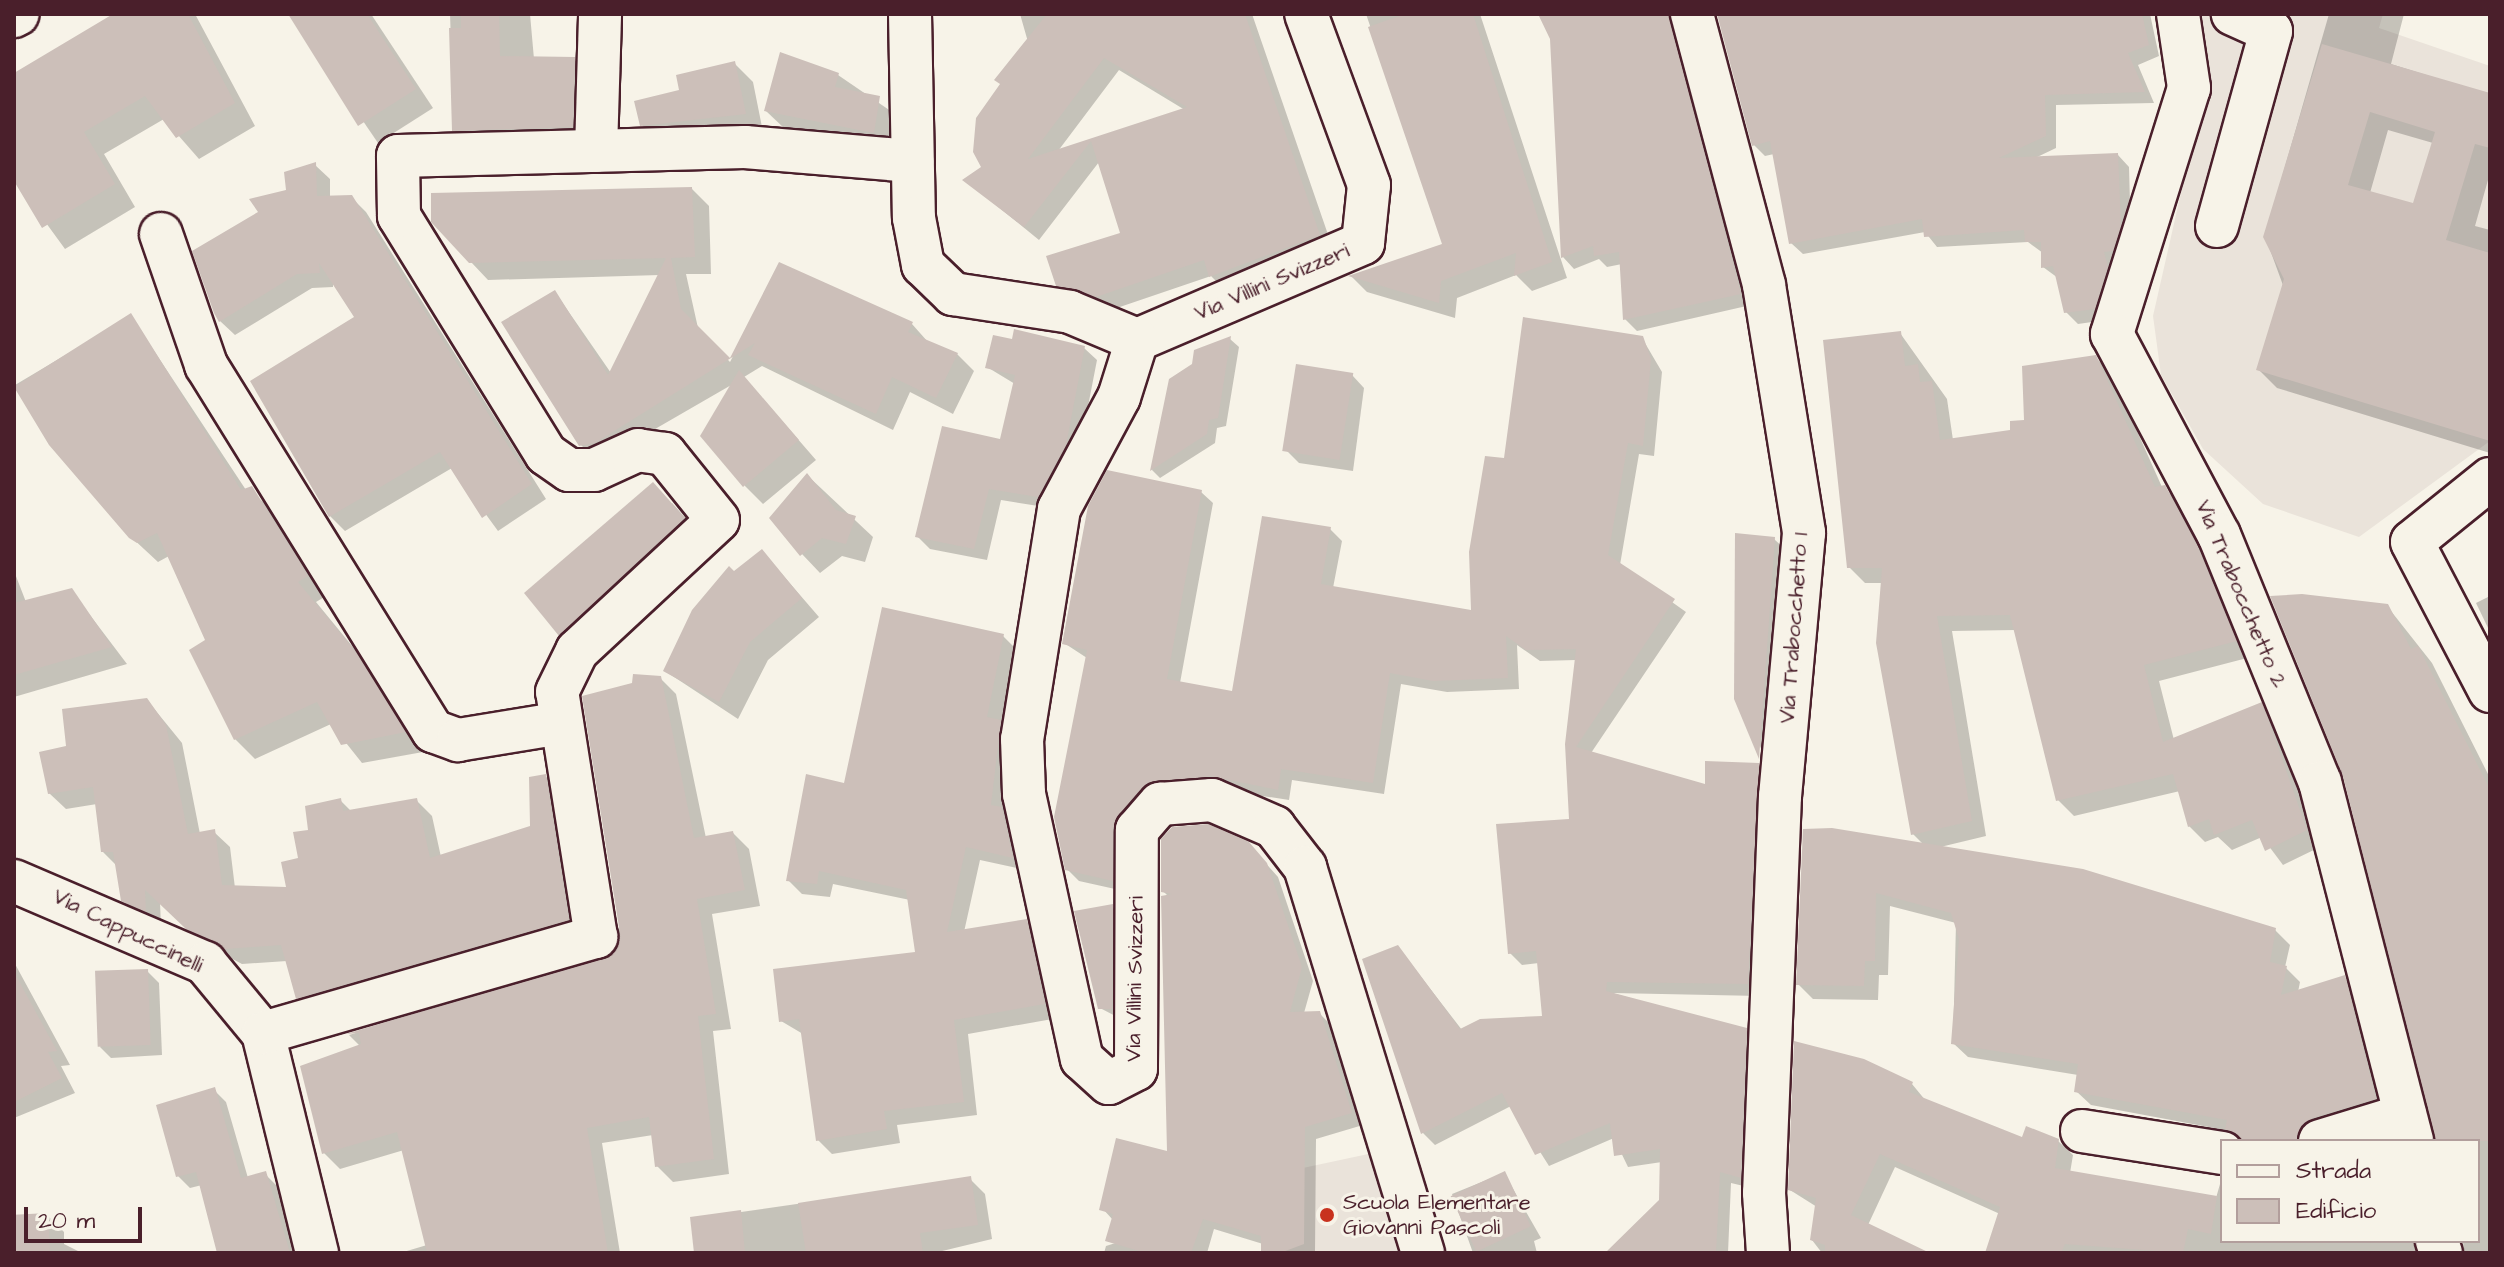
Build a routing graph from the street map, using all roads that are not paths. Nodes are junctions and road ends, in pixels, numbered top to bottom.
1 (600, 14) edge
2 (910, 14) edge
3 (1306, 14) edge
4 (1692, 14) edge
5 (2178, 14) edge
6 (2233, 14) edge
7 (596, 151) junction
8 (912, 161) junction
9 (2217, 226) dead end
10 (161, 234) dead end
11 (1137, 340) junction
12 (2490, 479) edge
13 (2490, 691) edge
14 (562, 723) junction
15 (14, 881) edge
16 (263, 1033) junction
17 (2408, 1128) edge
18 (2082, 1131) dead end
19 (2334, 1139) edge
20 (2220, 1153) edge
21 (317, 1253) edge
22 (1423, 1253) edge
23 (1768, 1253) edge

1 - 7 street
2 - 8 street
3 - 11 street, Via Villini Svizzeri
4 - 23 street, Via Trabocchetto 1
5 - 17 street, Via Trabocchetto 2
6 - 9 street
7 - 8 street
7 - 14 street
8 - 11 street
10 - 14 street
11 - 22 street, Via Villini Svizzeri
12 - 13 street
14 - 16 street
15 - 16 street, Via Cappuccinelli
16 - 21 street
17 - 19 street
18 - 20 street

